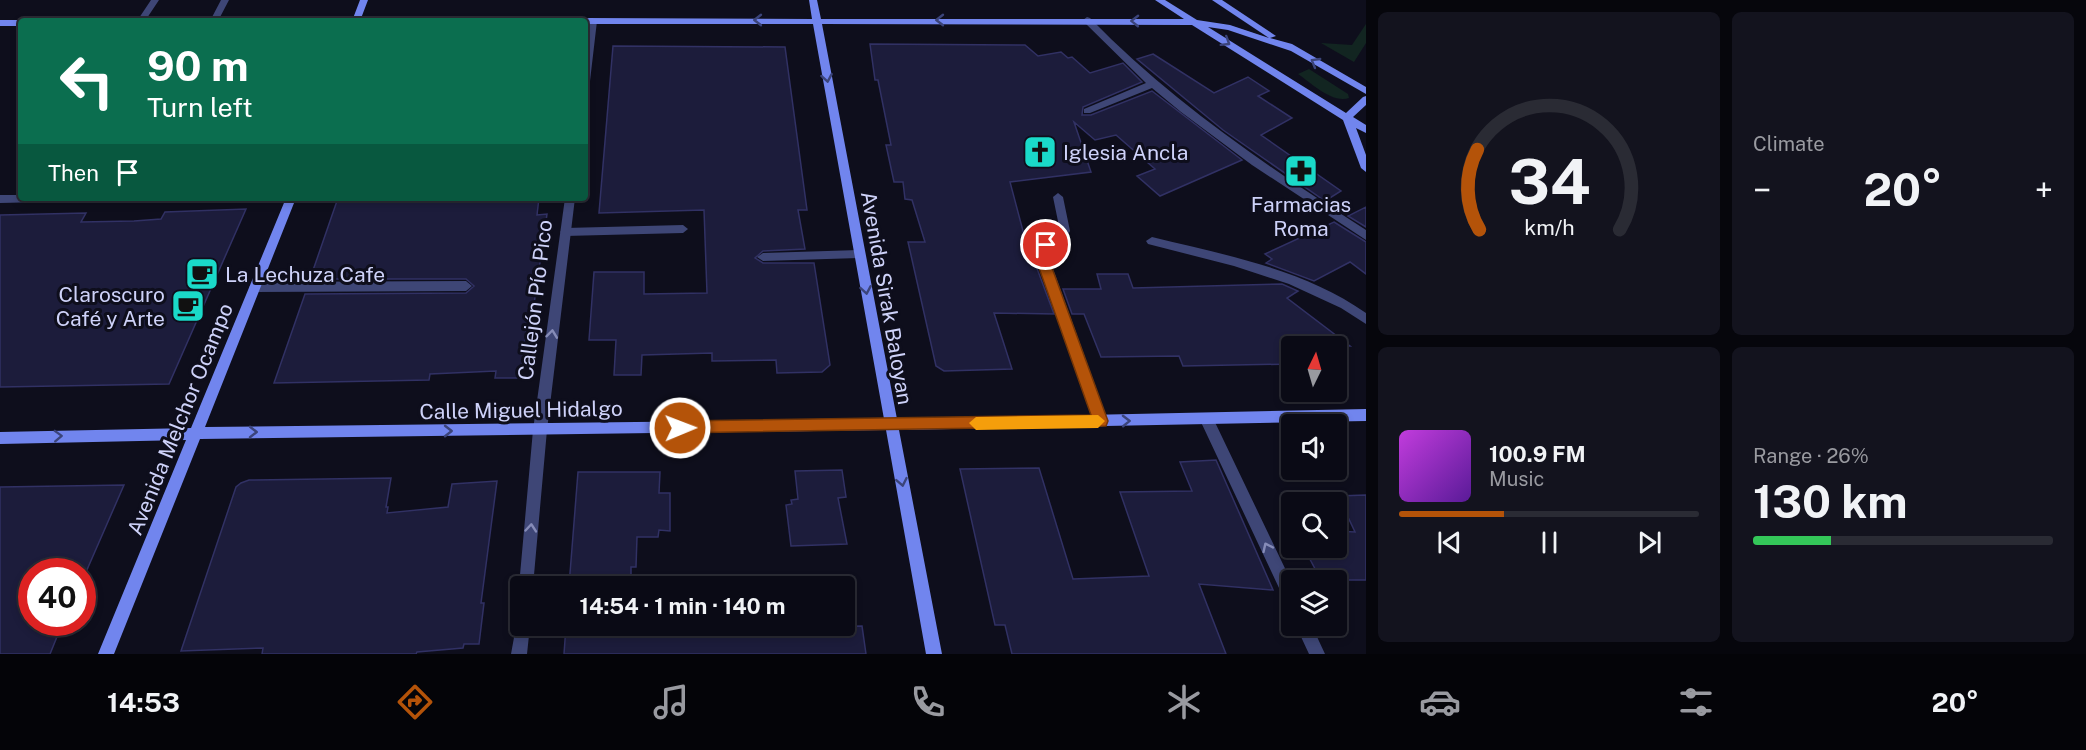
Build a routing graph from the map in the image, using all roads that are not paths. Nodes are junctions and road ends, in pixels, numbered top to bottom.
1 (155, 0) edge
2 (225, 0) edge
3 (364, 0) edge
4 (813, 0) edge
5 (1159, 0) edge
6 (1216, 0) edge
7 (143, 18) edge
8 (216, 18) edge
9 (357, 18) edge
10 (816, 20) junction
11 (1087, 20) junction
12 (589, 21) edge
13 (1194, 22) junction
14 (0, 23) edge
15 (18, 23) edge
16 (1294, 50) junction
17 (1152, 84) junction
18 (1366, 91) edge
19 (1366, 99) edge
20 (1087, 111) dead end
21 (1347, 118) junction
22 (1366, 130) edge
23 (1366, 166) edge
24 (1058, 197) dead end
25 (0, 199) edge
26 (18, 199) edge
27 (290, 201) edge
28 (570, 201) edge
29 (683, 230) dead end
30 (565, 232) junction
31 (1366, 236) edge
32 (1152, 241) dead end
33 (859, 254) junction
34 (763, 257) dead end
35 (466, 286) dead end
36 (255, 287) junction
37 (1366, 319) edge
38 (1366, 415) edge
39 (1207, 420) junction
40 (1101, 421) junction
41 (891, 425) junction
42 (540, 430) junction
43 (195, 432) junction
44 (0, 438) edge
45 (527, 576) edge
46 (1281, 577) edge
47 (521, 636) edge
48 (1309, 636) edge
49 (106, 654) edge
50 (519, 654) edge
51 (934, 654) edge
52 (1317, 654) edge

1 - 7 street
2 - 8 street
3 - 9 street
4 - 10 street, Avenida Sirak Baloyan
5 - 13 street
6 - 16 street
11 -> 10 street
10 -> 12 street
10 -> 33 street, Avenida Sirak Baloyan
13 -> 11 street
11 - 17 street
13 - 16 street
13 -> 21 street
14 - 15 street
18 -> 16 street
17 - 20 street
17 - 31 street
19 - 21 street
21 - 22 street
21 - 23 street
24 - 40 street
25 - 26 street
27 - 36 street, Avenida Melchor Ocampo
28 - 30 street, Callejón Pío Pico
29 - 30 street
42 -> 30 street, Callejón Pío Pico
32 - 37 street
33 - 34 street
33 -> 41 street, Avenida Sirak Baloyan
35 - 36 street
36 - 43 street, Avenida Melchor Ocampo
38 - 39 street, Calle Miguel Hidalgo
40 -> 39 street, Calle Miguel Hidalgo
46 -> 39 street
40 - 41 street, Calle Miguel Hidalgo
41 - 42 street, Calle Miguel Hidalgo
41 -> 51 street, Avenida Sirak Baloyan
43 -> 42 street, Calle Miguel Hidalgo
45 -> 42 street, Callejón Pío Pico
44 -> 43 street, Calle Miguel Hidalgo
43 - 49 street, Avenida Melchor Ocampo
47 - 50 street
48 - 52 street

